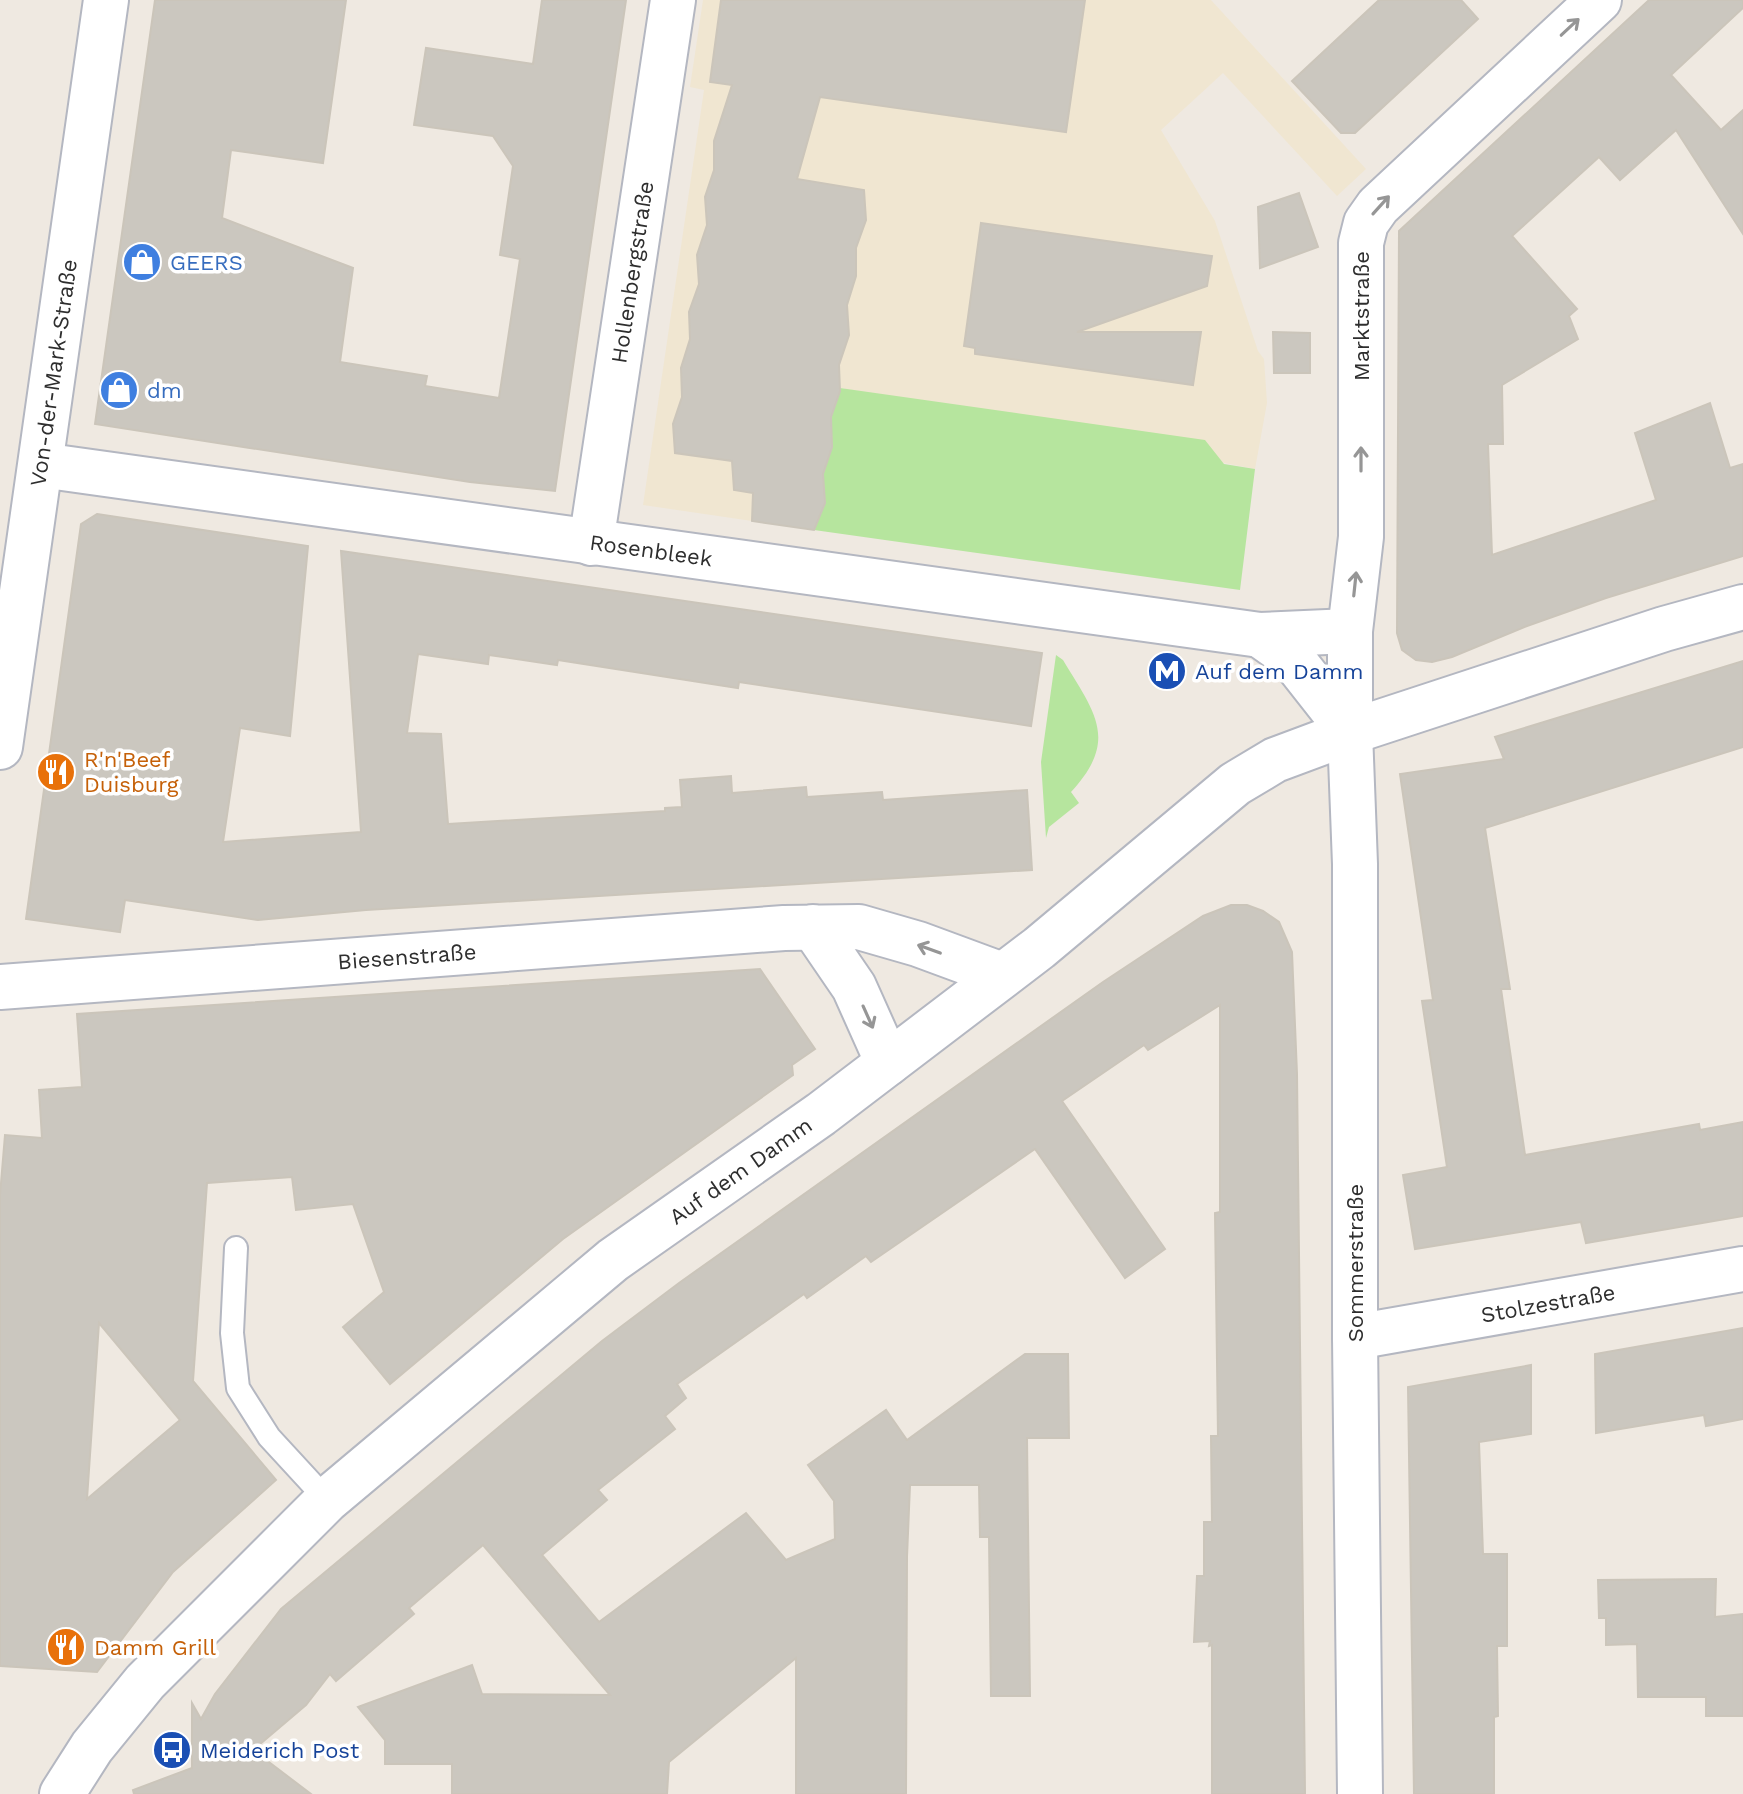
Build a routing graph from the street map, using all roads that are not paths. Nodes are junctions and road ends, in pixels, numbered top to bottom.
1 (106, 0) edge
2 (673, 0) edge
3 (1599, 0) edge
4 (41, 465) junction
5 (591, 543) junction
6 (1743, 607) edge
7 (1350, 631) junction
8 (1260, 635) junction
9 (1350, 732) junction
10 (0, 747) edge
11 (813, 927) junction
12 (1002, 975) junction
13 (0, 987) edge
14 (888, 1063) junction
15 (236, 1248) dead end
16 (1743, 1269) edge
17 (1355, 1337) junction
18 (327, 1500) junction
19 (62, 1794) edge
20 (1360, 1794) edge

1 - 4 street, Von-der-Mark-Straße
2 - 5 street, Hollenbergstraße
7 -> 3 street, Marktstraße
4 - 5 street, Rosenbleek
4 - 10 street, Von-der-Mark-Straße
5 - 8 street, Rosenbleek
6 - 9 street, Auf dem Damm
7 - 8 street, Rosenbleek
7 - 9 street, Marktstraße
8 - 9 street, Rosenbleek
9 - 12 street, Auf dem Damm
9 - 17 street, Sommerstraße
12 -> 11 street, Biesenstraße
11 - 13 street, Biesenstraße
11 -> 14 street
12 - 14 street, Auf dem Damm
14 - 18 street, Auf dem Damm
15 - 18 lane
16 - 17 street, Stolzestraße
17 - 20 street, Sommerstraße
18 - 19 street, Auf dem Damm

